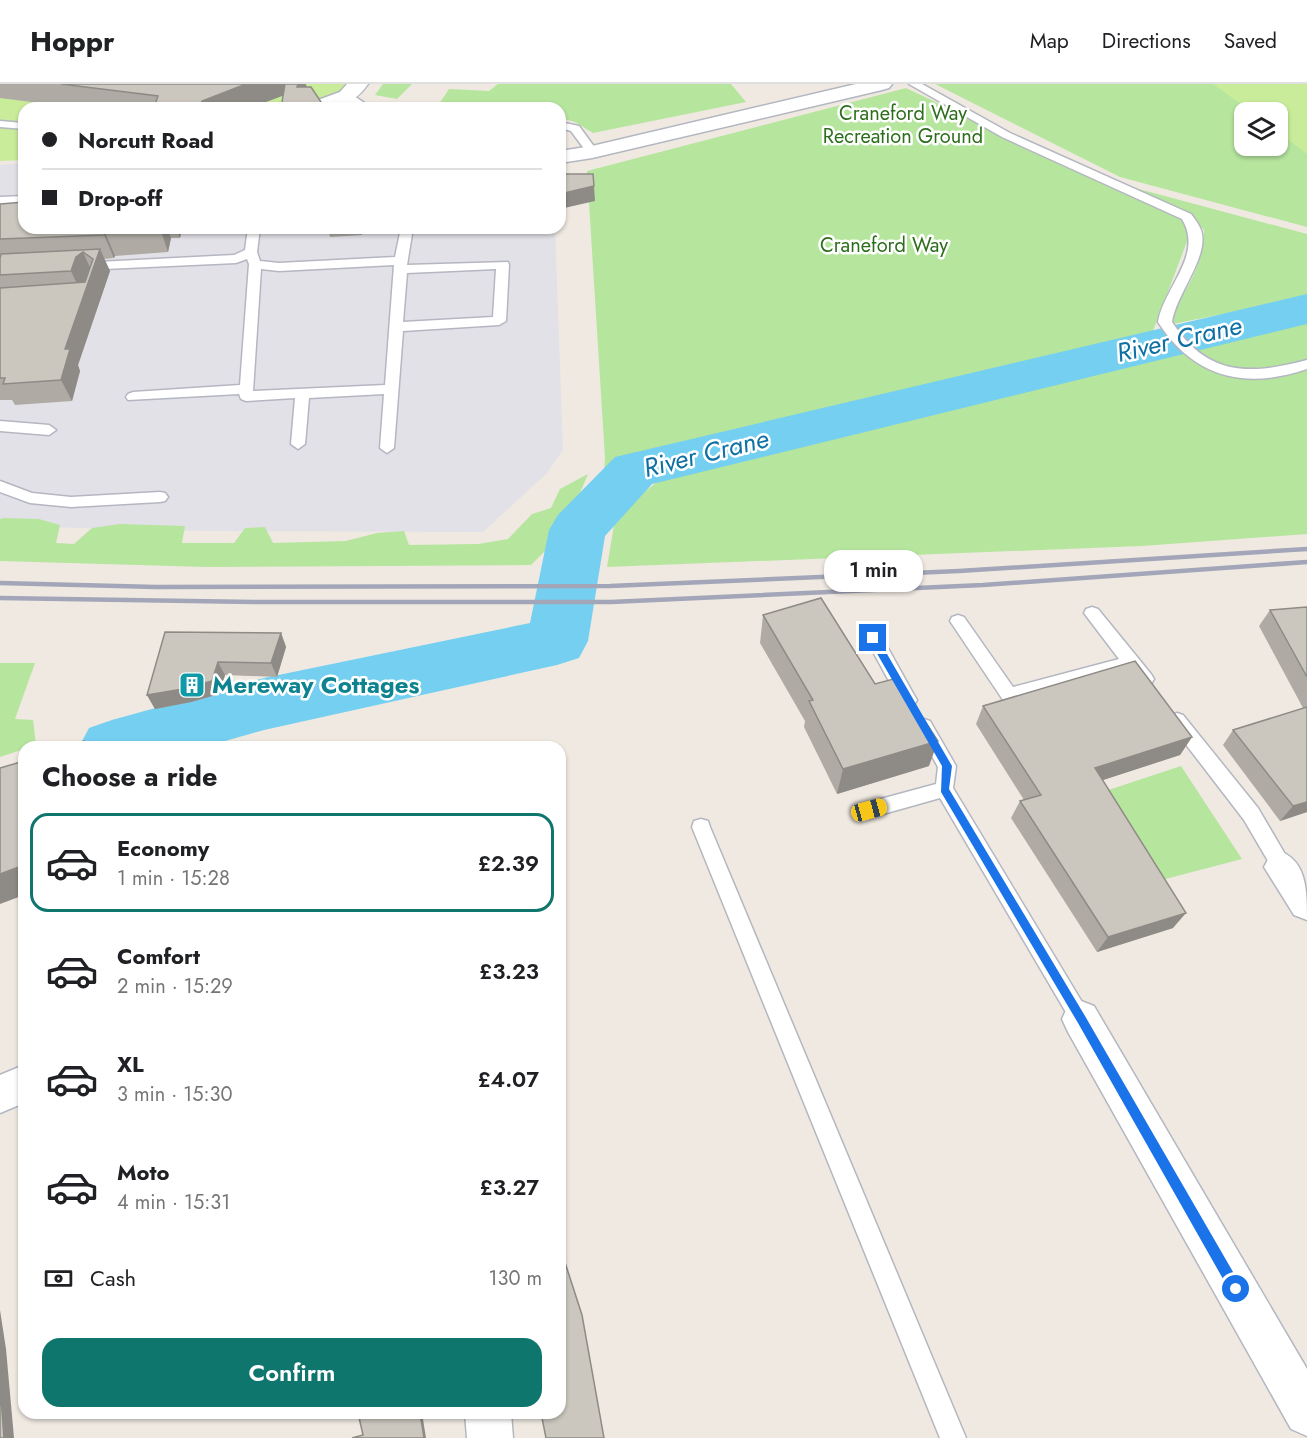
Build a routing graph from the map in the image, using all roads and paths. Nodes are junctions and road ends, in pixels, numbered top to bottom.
1 (882, 84) edge
2 (914, 84) edge
3 (353, 90) edge
4 (327, 102) edge
5 (0, 123) edge
6 (18, 125) edge
7 (566, 126) edge
8 (592, 152) junction
9 (566, 156) edge
10 (18, 200) edge
11 (0, 201) edge
12 (254, 234) edge
13 (406, 234) edge
14 (253, 258) junction
15 (400, 265) junction
16 (71, 267) edge
17 (397, 327) junction
18 (1307, 364) edge
19 (247, 389) junction
20 (390, 389) junction
21 (302, 393) junction
22 (133, 397) dead end
23 (0, 426) edge
24 (49, 430) dead end
25 (298, 444) dead end
26 (387, 448) dead end
27 (0, 486) edge
28 (160, 497) dead end
29 (1092, 613) dead end
30 (958, 621) dead end
31 (873, 638) dead end
32 (1132, 662) junction
33 (1153, 689) edge
34 (1167, 707) edge
35 (944, 789) junction
36 (869, 810) dead end
37 (701, 827) dead end
38 (1282, 867) joint
39 (1307, 904) edge
40 (1082, 1019) joint
41 (18, 1086) edge
42 (0, 1094) edge
43 (1307, 1413) edge
44 (488, 1419) edge
45 (490, 1438) edge
46 (952, 1438) edge

1 - 8 street
2 - 18 lane
3 - 4 street
5 - 6 lane
7 - 8 lane
8 - 9 street
10 - 11 lane
12 - 14 lane
13 - 15 lane
14 - 15 lane
14 - 16 lane
14 - 19 lane
15 - 17 lane
15 - 17 lane
17 - 20 lane
19 - 21 lane
19 - 22 lane
20 - 21 lane
20 - 26 lane
21 - 25 lane
23 - 24 lane
27 - 28 lane
29 - 32 lane
30 - 32 lane
31 - 35 lane
32 - 33 lane
34 - 38 lane
35 - 36 lane
35 - 40 lane
37 - 46 lane
38 - 39 street
40 - 43 street
41 - 42 street
44 - 45 street

